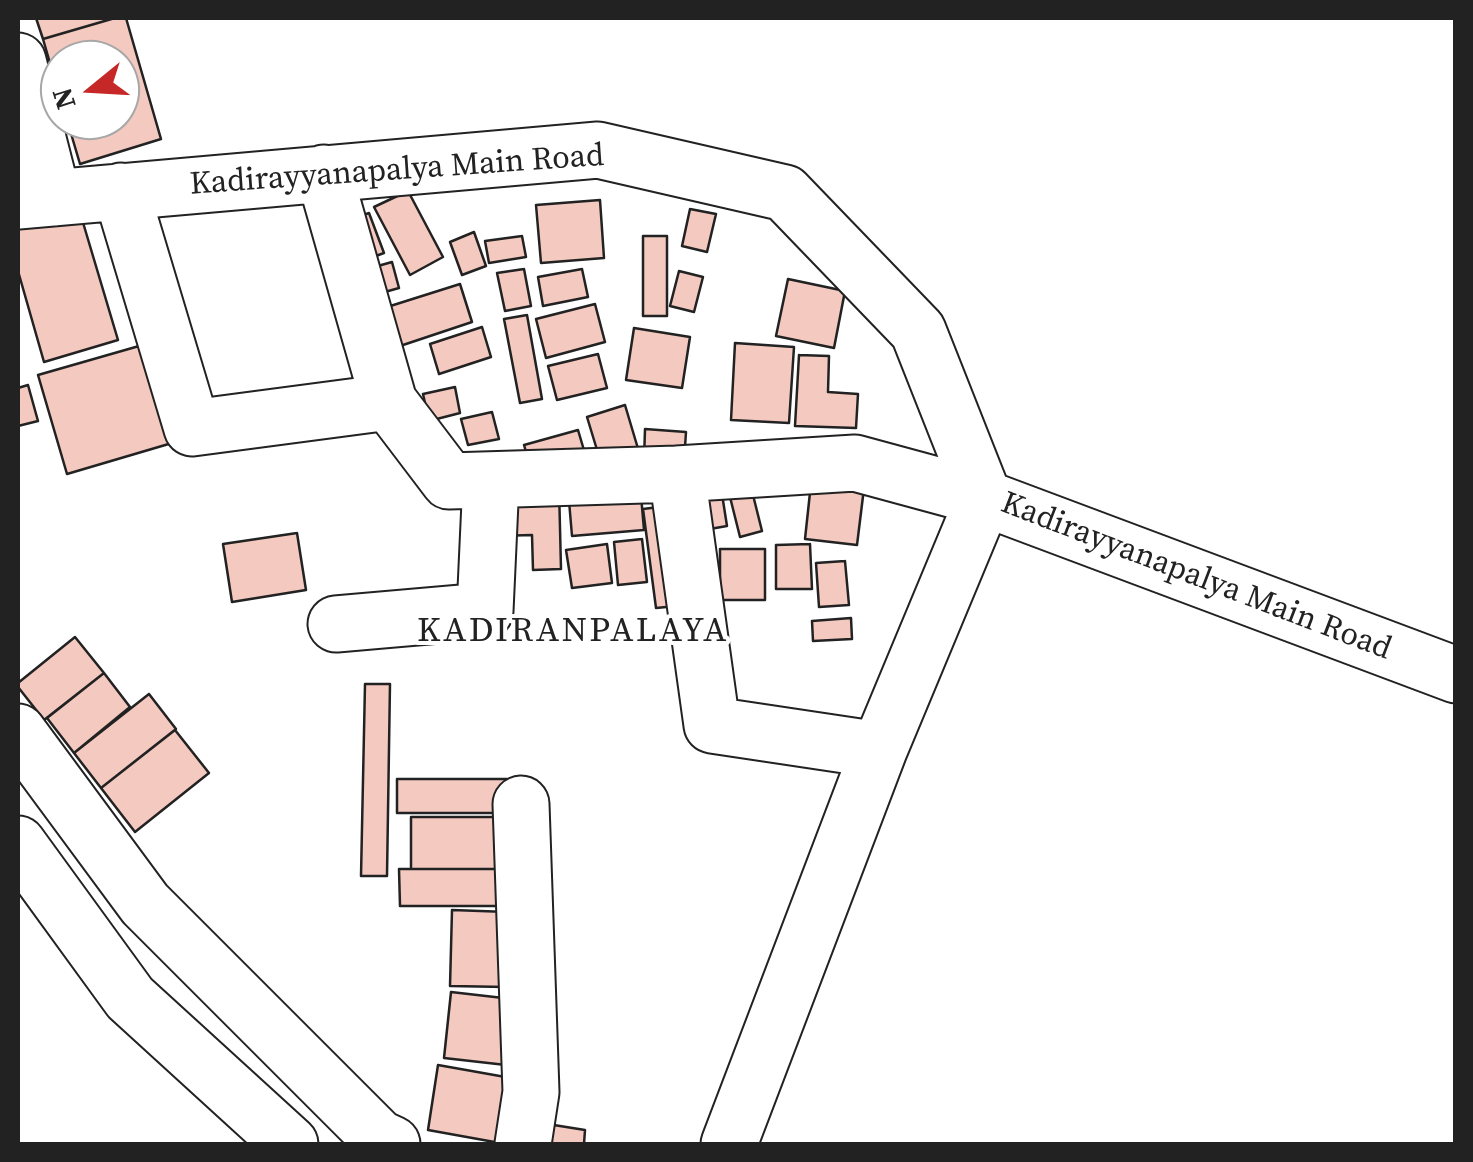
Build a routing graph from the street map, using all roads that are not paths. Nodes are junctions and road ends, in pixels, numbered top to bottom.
1 (18, 61) edge
2 (324, 173) junction
3 (122, 191) junction
4 (35, 199) edge
5 (389, 402) junction
6 (677, 474) junction
7 (490, 480) junction
8 (984, 498) junction
9 (336, 624) dead end
10 (1456, 675) edge
11 (18, 732) edge
12 (879, 750) junction
13 (521, 804) dead end
14 (18, 844) edge
15 (290, 1144) edge
16 (392, 1144) edge
17 (523, 1144) edge
18 (729, 1144) edge

1 - 4 street, Kadirayyanapalya Main Road
2 - 3 street, Kadirayyanapalya Main Road
2 - 5 street
2 - 8 street, Kadirayyanapalya Main Road
3 - 4 street, Kadirayyanapalya Main Road
3 - 5 street
5 - 7 street
6 - 7 street
6 - 8 street
6 - 12 street
7 - 9 street
8 - 10 street, Kadirayyanapalya Main Road
8 - 12 street
11 - 16 street
12 - 18 street
13 - 17 street
14 - 15 street

